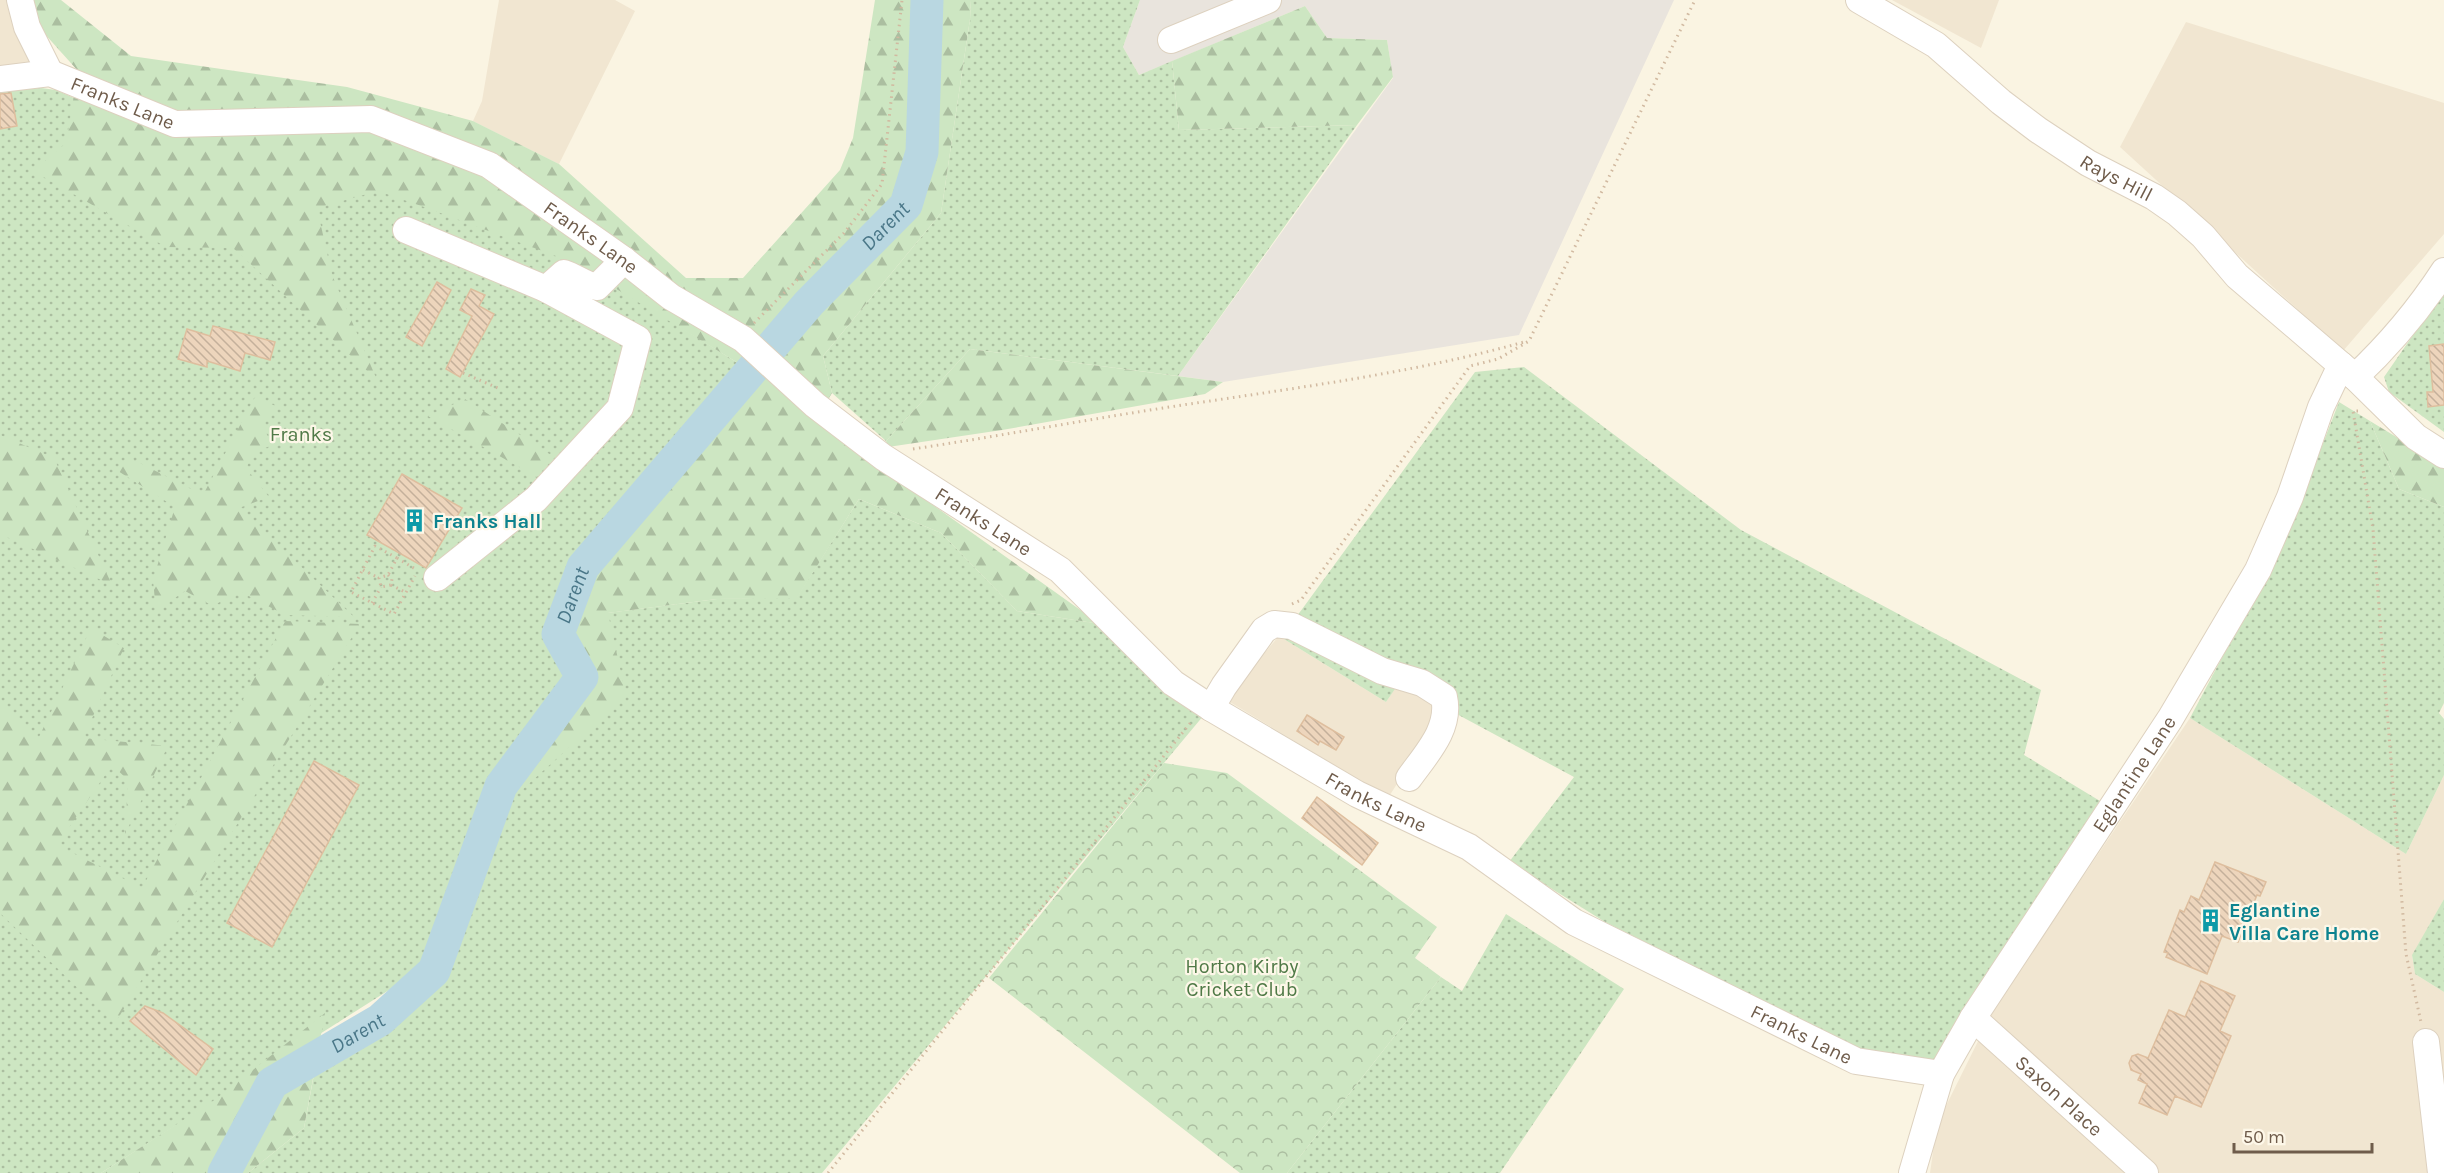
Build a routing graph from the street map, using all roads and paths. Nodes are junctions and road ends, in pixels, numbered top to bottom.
1 (20, 0) edge
2 (902, 0) edge
3 (1268, 0) edge
4 (1695, 0) edge
5 (1859, 0) edge
6 (1172, 40) dead end
7 (50, 73) junction
8 (0, 79) edge
9 (406, 230) dead end
10 (624, 260) junction
11 (2444, 271) edge
12 (546, 289) junction
13 (743, 339) junction
14 (1529, 340) junction
15 (2348, 371) junction
16 (463, 374) dead end
17 (498, 388) dead end
18 (2353, 411) dead end
19 (2444, 456) edge
20 (883, 458) junction
21 (400, 554) dead end
22 (397, 558) junction
23 (363, 570) junction
24 (388, 575) junction
25 (379, 578) junction
26 (437, 578) dead end
27 (391, 585) junction
28 (381, 587) junction
29 (406, 593) junction
30 (372, 603) junction
31 (1284, 607) dead end
32 (1208, 707) junction
33 (1409, 778) dead end
34 (1973, 1018) junction
35 (2426, 1042) joint
36 (1941, 1074) junction
37 (2439, 1167) edge
38 (828, 1173) edge
39 (1912, 1173) edge
40 (2145, 1173) edge

1 - 7 street
2 - 13 path
3 - 6 street
4 - 14 path
5 - 15 street, Rays Hill
7 - 8 street, Franks Lane
7 - 10 street, Franks Lane
9 - 12 street
10 - 12 street
10 - 13 street, Franks Lane
11 - 15 street
12 - 26 street
13 - 20 street, Franks Lane
14 - 20 path
14 - 31 path
15 - 19 street, Rays Hill
15 - 34 street, Eglantine Lane
16 - 17 path
18 - 35 path
20 - 32 street, Franks Lane
21 - 22 path
22 - 23 path
22 - 24 path
22 - 29 path
23 - 25 path
23 - 30 path
24 - 25 path
24 - 27 path
25 - 28 path
27 - 28 path
27 - 29 path
28 - 30 path
29 - 30 path
32 - 33 street
32 - 36 street, Franks Lane
32 - 38 path
34 - 36 street, Eglantine Lane
34 - 40 street, Saxon Place
35 - 37 street
36 - 39 street, Eglantine Lane

